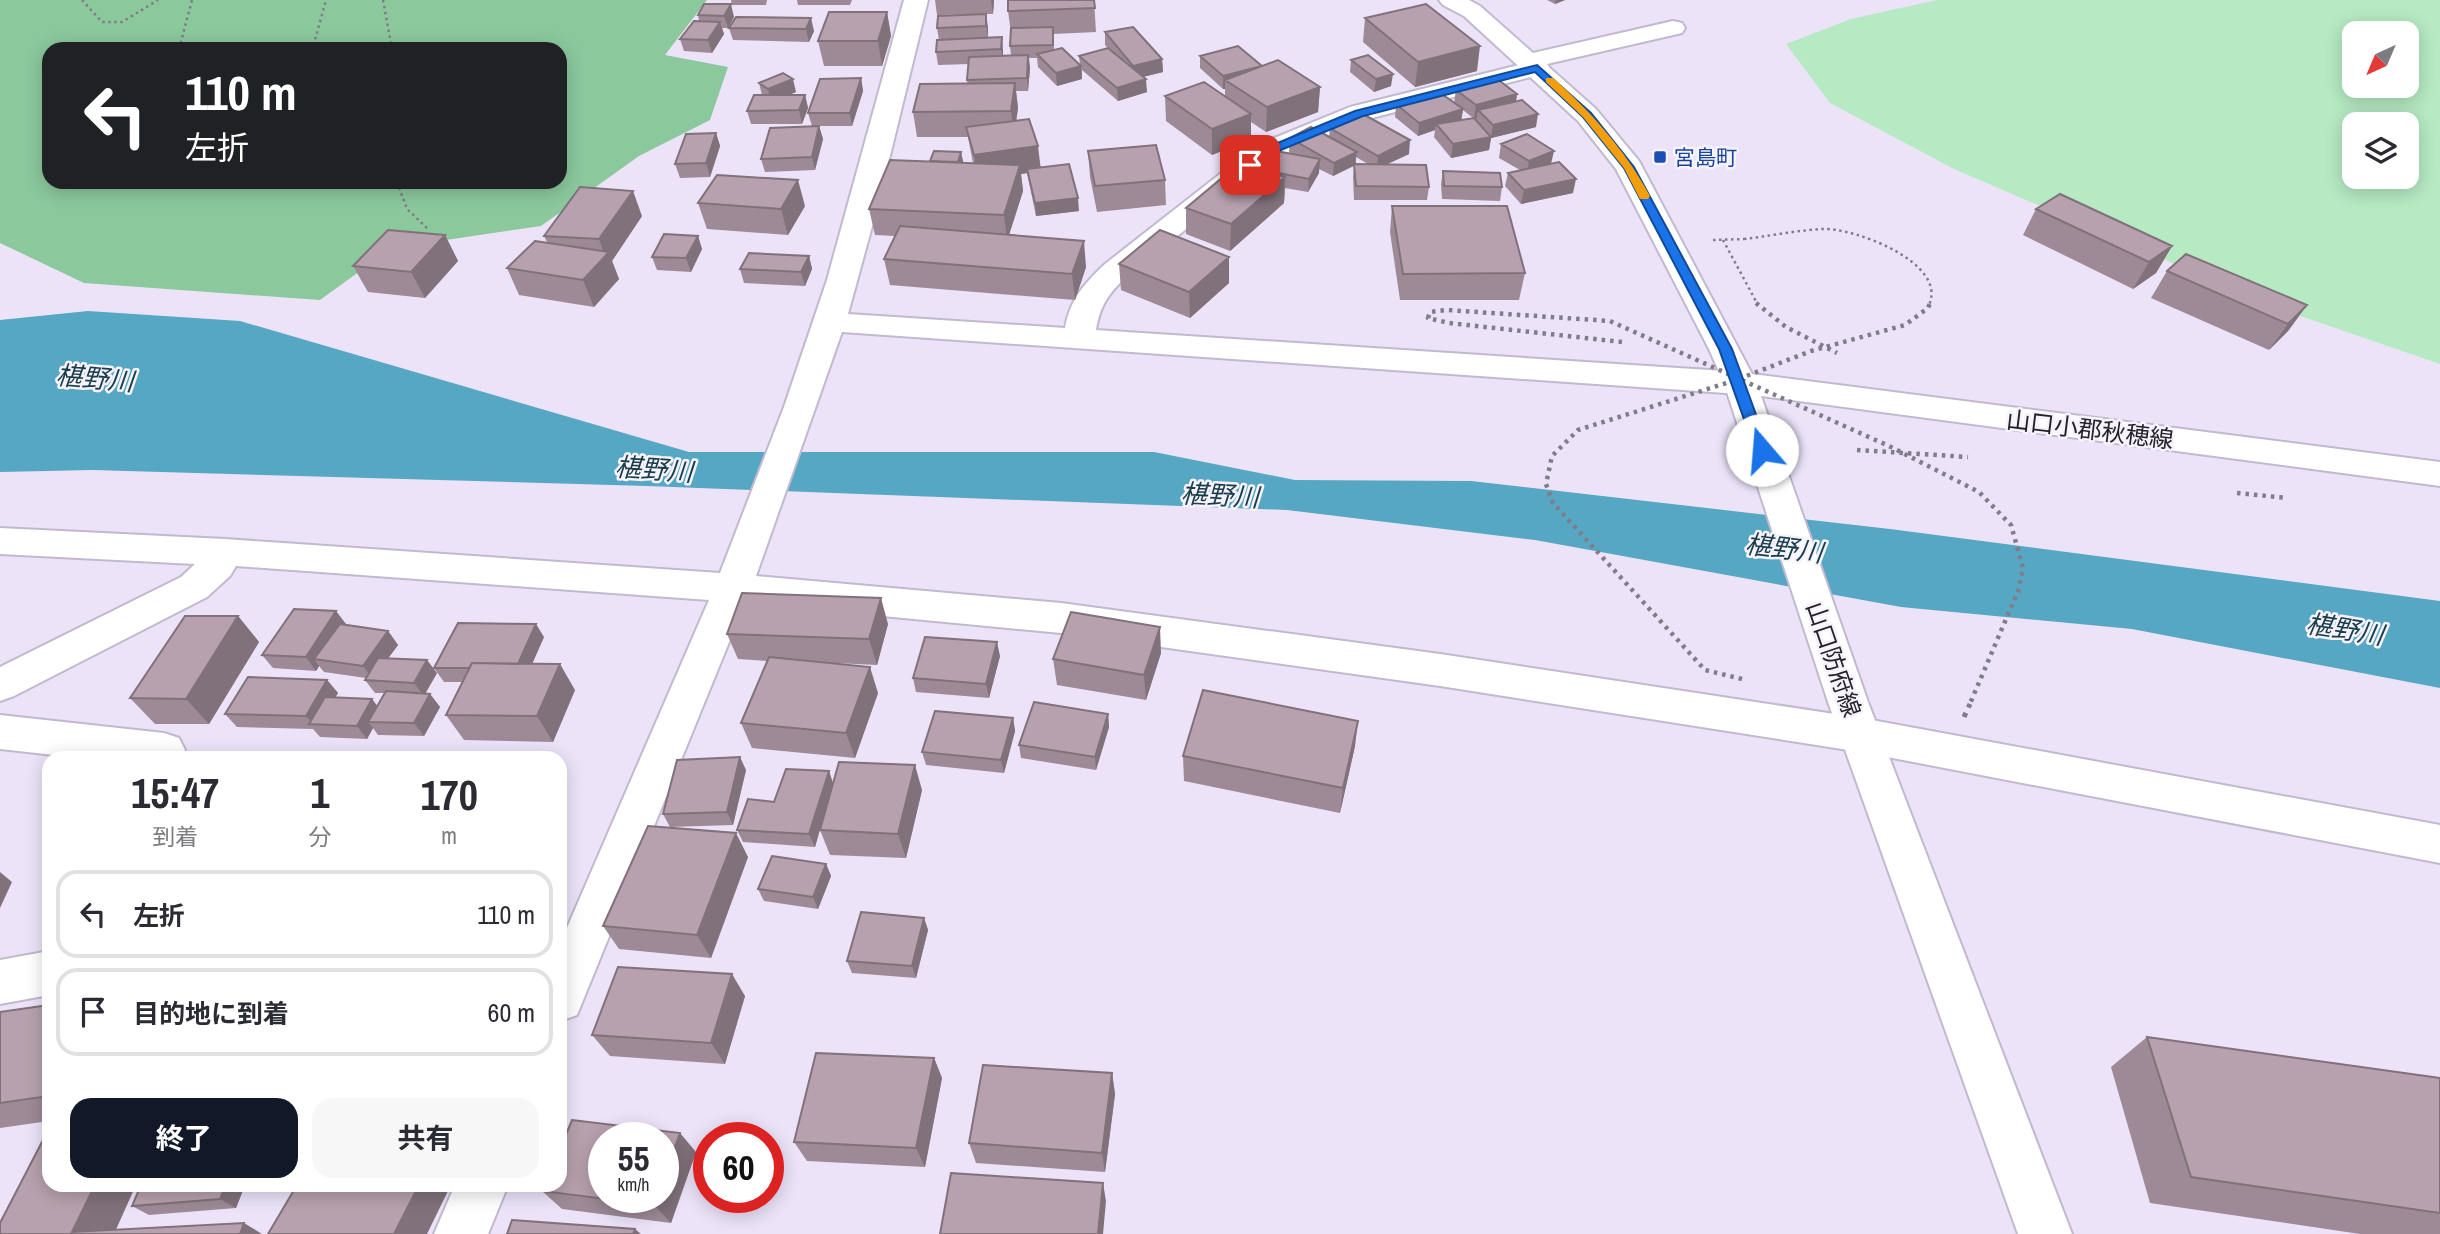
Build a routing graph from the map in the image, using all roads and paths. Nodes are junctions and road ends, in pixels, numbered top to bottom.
1 (82, 0) edge
2 (158, 0) edge
3 (192, 0) edge
4 (327, 0) edge
5 (383, 0) edge
6 (916, 0) edge
7 (1451, 0) edge
8 (1673, 28) dead end
9 (180, 42) edge
10 (313, 42) edge
11 (391, 42) edge
12 (1533, 65) junction
13 (399, 189) edge
14 (427, 228) dead end
15 (1744, 239) dead end
16 (827, 329) junction
17 (1079, 338) junction
18 (1622, 342) dead end
19 (1738, 381) junction
20 (2440, 474) edge
21 (0, 541) edge
22 (225, 552) junction
23 (737, 577) junction
24 (1742, 679) dead end
25 (0, 685) edge
26 (1964, 717) dead end
27 (1855, 719) junction
28 (0, 732) edge
29 (164, 750) dead end
30 (2440, 844) edge
31 (42, 974) edge
32 (567, 979) edge
33 (0, 982) edge
34 (479, 1192) edge
35 (461, 1234) edge
36 (2045, 1234) edge

1 - 2 path
3 - 9 path
4 - 10 path
5 - 11 path
6 - 16 street
7 - 12 street, 山口防府線
8 - 12 street
12 - 17 street
12 - 19 street, 山口防府線
13 - 14 path
15 - 19 path, bridge
16 - 17 street, 山口小郡秋穂線
16 - 23 street
17 - 19 street, 山口小郡秋穂線
18 - 19 path, bridge
19 - 20 street, 山口小郡秋穂線
19 - 24 path, bridge
19 - 26 path, bridge
19 - 27 street, 山口防府線
21 - 22 street
22 - 23 street
22 - 25 street
23 - 27 street
23 - 32 street
27 - 30 street
27 - 36 street, 山口防府線
28 - 29 street
31 - 33 street
34 - 35 street

